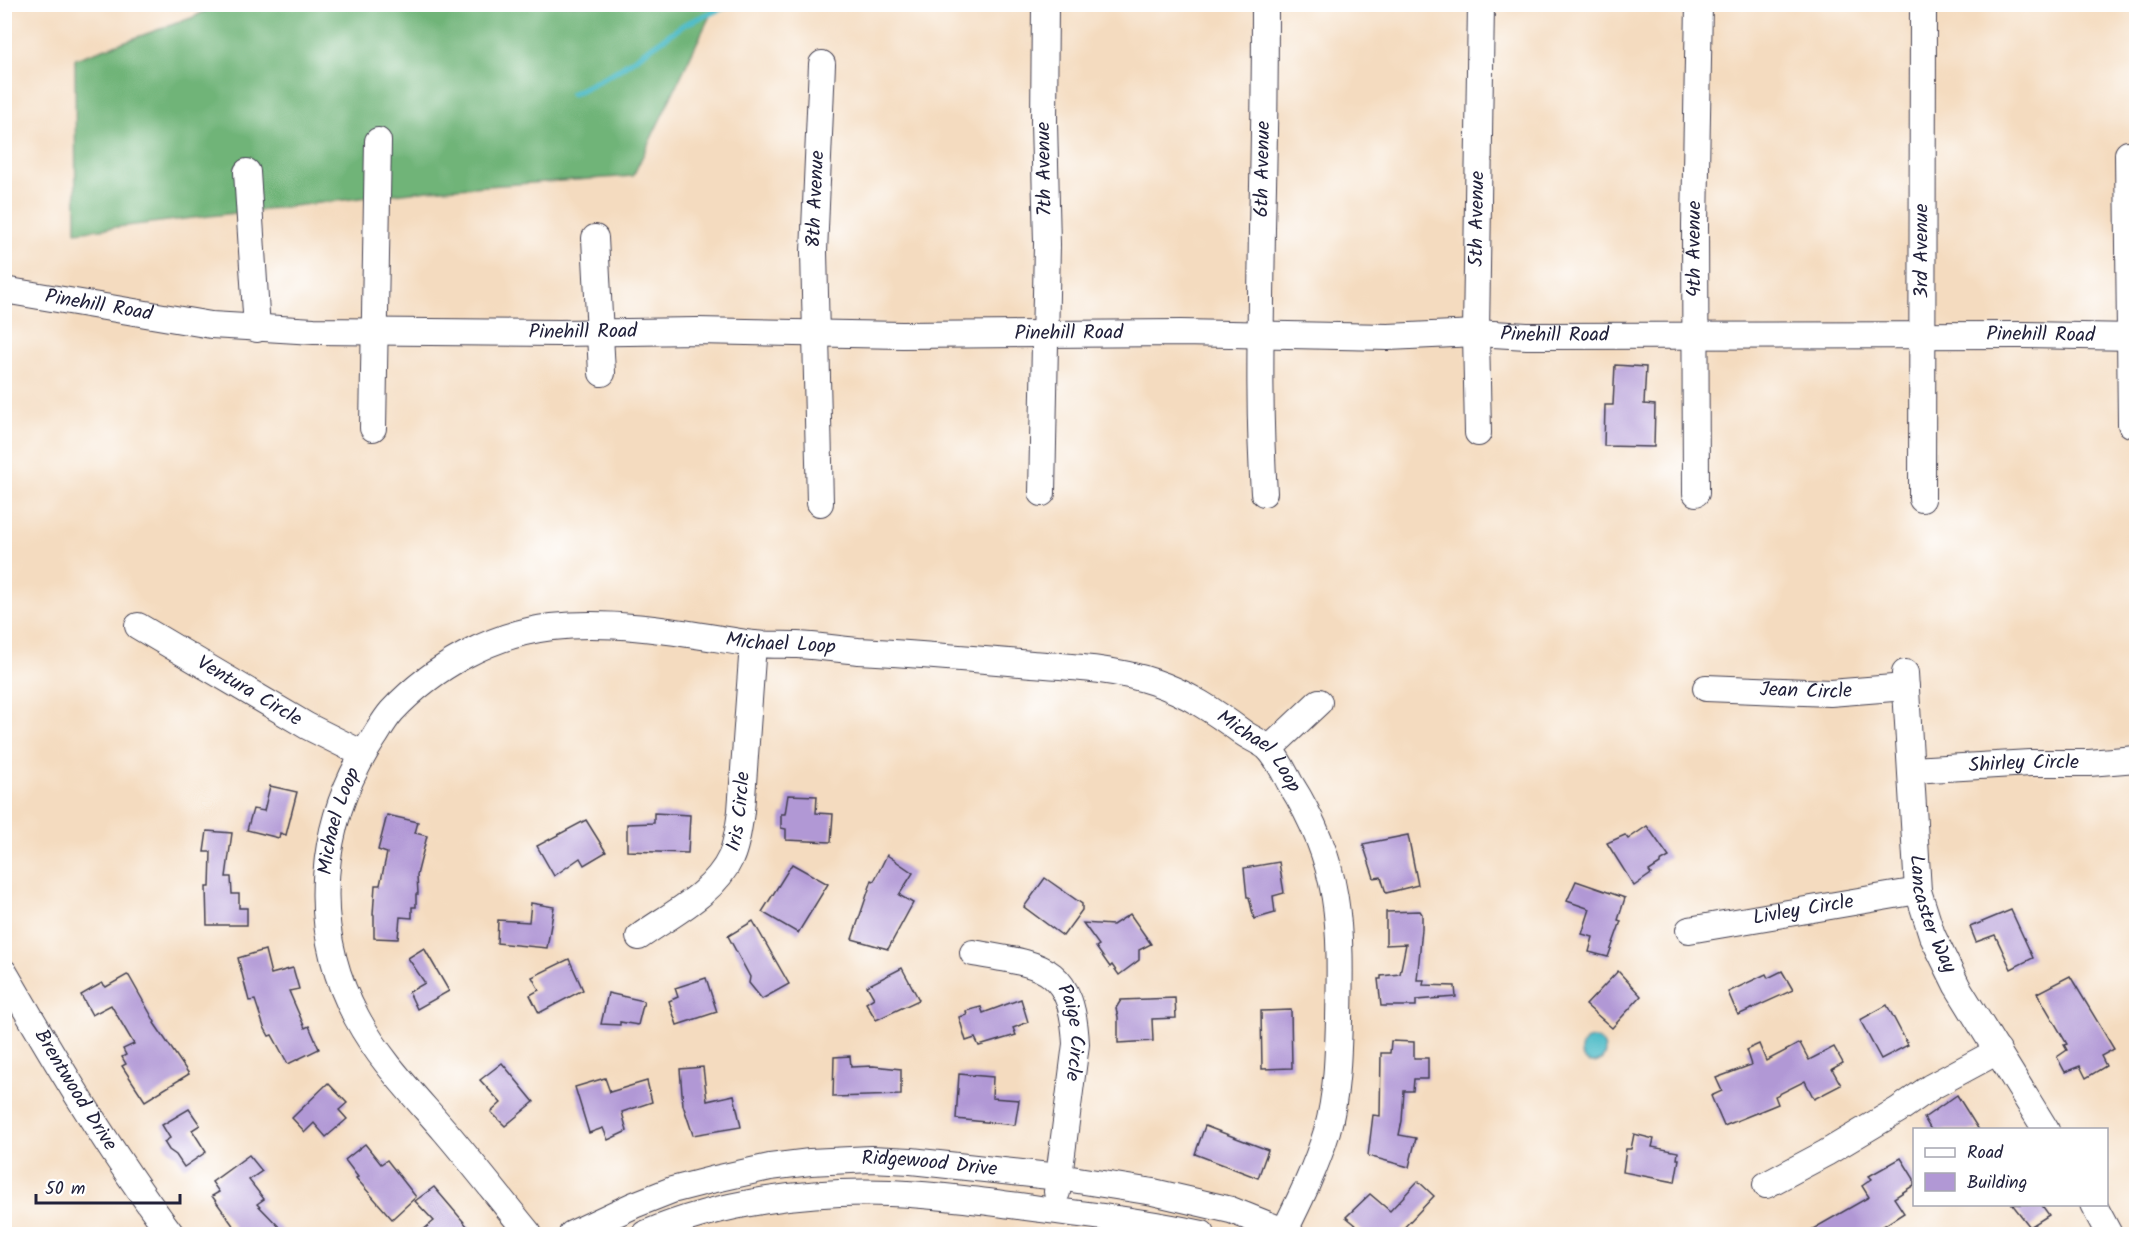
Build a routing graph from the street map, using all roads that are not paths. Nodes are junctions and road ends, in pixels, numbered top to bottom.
1 (1045, 4) edge
2 (1264, 4) edge
3 (1481, 4) edge
4 (1699, 4) edge
5 (1923, 4) edge
6 (822, 64) dead end
7 (378, 141) dead end
8 (2128, 154) dead end
9 (247, 172) dead end
10 (595, 238) dead end
11 (4, 290) edge
12 (257, 329) junction
13 (373, 331) junction
14 (601, 333) junction
15 (1045, 333) junction
16 (1476, 333) junction
17 (816, 334) junction
18 (1260, 335) junction
19 (1696, 335) junction
20 (1921, 336) junction
21 (2134, 337) edge
22 (602, 373) dead end
23 (2131, 424) dead end
24 (373, 428) dead end
25 (1478, 434) dead end
26 (1042, 493) dead end
27 (1264, 493) dead end
28 (1696, 493) dead end
29 (1922, 499) dead end
30 (820, 503) dead end
31 (138, 626) dead end
32 (753, 644) junction
33 (1905, 680) joint
34 (1706, 688) dead end
35 (1320, 702) dead end
36 (1269, 749) junction
37 (363, 754) junction
38 (2136, 759) edge
39 (1912, 770) junction
40 (1918, 891) junction
41 (1689, 930) dead end
42 (639, 937) dead end
43 (973, 953) dead end
44 (4, 972) edge
45 (1998, 1051) junction
46 (2045, 1128) edge
47 (1059, 1177) junction
48 (1766, 1185) dead end
49 (2094, 1206) edge
50 (1055, 1210) junction
51 (1286, 1233) edge
52 (171, 1234) edge
53 (529, 1234) edge
54 (572, 1234) edge
55 (645, 1234) edge
56 (1202, 1234) edge
57 (2109, 1234) edge

1 - 15 street, 7th Avenue
2 - 18 street, 6th Avenue
3 - 16 street, 5th Avenue
4 - 19 street, 4th Avenue
5 - 20 street, 3rd Avenue
6 - 17 street, 8th Avenue
7 - 13 street
8 - 21 street
9 - 12 street
10 - 14 street
11 - 12 street, Pinehill Road
12 - 13 street, Pinehill Road
13 - 14 street, Pinehill Road
13 - 24 street
14 - 17 street, Pinehill Road
14 - 22 street
15 - 17 street, Pinehill Road
15 - 18 street, Pinehill Road
15 - 26 street, 7th Avenue
16 - 18 street, Pinehill Road
16 - 19 street, Pinehill Road
16 - 25 street, 5th Avenue
17 - 30 street, 8th Avenue
18 - 27 street, 6th Avenue
19 - 20 street, Pinehill Road
19 - 28 street, 4th Avenue
20 - 21 street, Pinehill Road
20 - 29 street, 3rd Avenue
21 - 23 street
31 - 37 street, Ventura Circle
32 - 36 street, Michael Loop
32 - 37 street, Michael Loop
32 - 42 street, Iris Circle
33 - 34 street, Jean Circle
33 - 39 street, Lancaster Way
35 - 36 street
36 - 51 street, Michael Loop
37 - 53 street, Michael Loop
38 - 39 street, Shirley Circle
39 - 40 street, Lancaster Way
40 - 41 street, Livley Circle
40 - 45 street, Lancaster Way
43 - 47 street, Paige Circle
44 - 52 street, Brentwood Drive
45 - 46 street, Lancaster Way
45 - 48 street
47 - 50 street, Paige Circle
47 - 51 street, Ridgewood Drive
47 - 54 street, Ridgewood Drive
49 - 57 street
50 - 55 street, Ridgewood Drive
50 - 56 street, Ridgewood Drive

